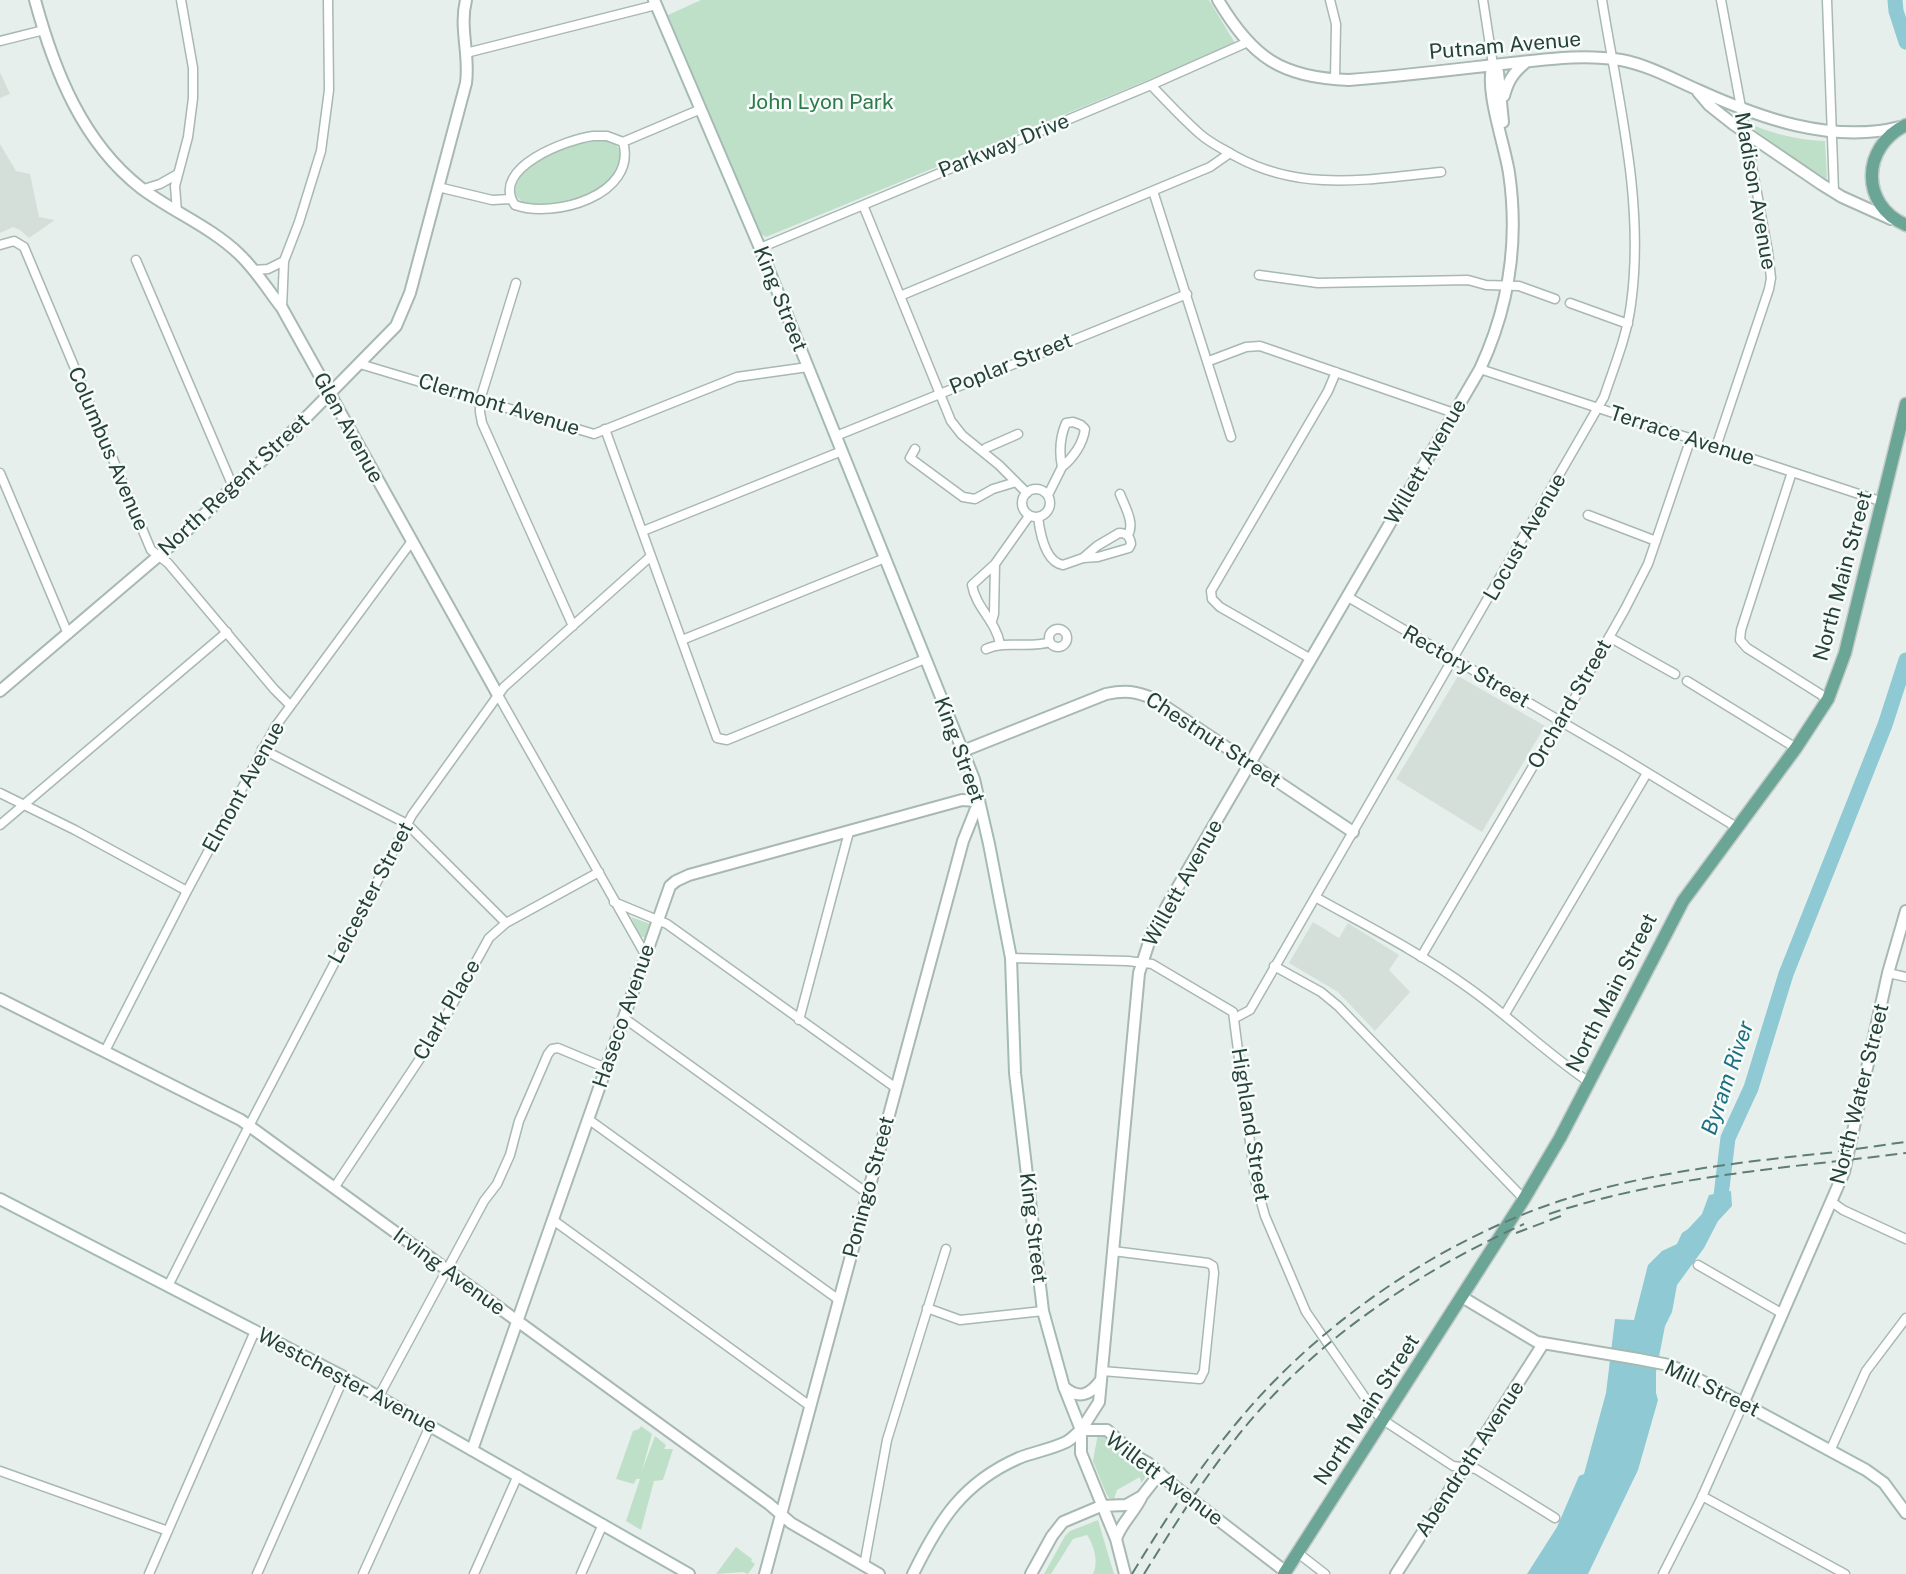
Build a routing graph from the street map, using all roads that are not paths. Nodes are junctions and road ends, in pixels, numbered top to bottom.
1 (35, 0) edge
2 (181, 0) edge
3 (328, 0) edge
4 (466, 0) edge
5 (1218, 0) edge
6 (1330, 0) edge
7 (1483, 0) edge
8 (1602, 0) edge
9 (1721, 0) edge
10 (1827, 0) edge
11 (655, 3) edge
12 (44, 30) junction
13 (0, 41) edge
14 (1248, 42) junction
15 (466, 53) junction
16 (1611, 59) junction
17 (1528, 61) junction
18 (1493, 65) junction
19 (1335, 80) junction
20 (1152, 85) junction
21 (1696, 90) junction
22 (1502, 103) junction
23 (701, 109) junction
24 (1740, 109) junction
25 (1905, 126) edge
26 (1832, 130) junction
27 (1744, 131) junction
28 (623, 142) junction
29 (1504, 149) junction
30 (1230, 153) junction
31 (1441, 172) dead end
32 (176, 175) junction
33 (438, 187) junction
34 (144, 189) junction
35 (1153, 190) junction
36 (1834, 192) junction
37 (511, 199) junction
38 (862, 205) junction
39 (177, 212) junction
40 (1884, 213) junction
41 (1906, 225) edge
42 (0, 245) edge
43 (760, 248) junction
44 (136, 260) dead end
45 (284, 261) junction
46 (254, 270) junction
47 (1259, 275) dead end
48 (516, 283) dead end
49 (1508, 286) junction
50 (1186, 294) junction
51 (900, 296) junction
52 (1555, 299) dead end
53 (1570, 303) dead end
54 (282, 308) junction
55 (1628, 324) junction
56 (1209, 361) junction
57 (360, 364) junction
58 (808, 367) junction
59 (1480, 369) junction
60 (1336, 372) junction
61 (941, 393) junction
62 (330, 394) junction
63 (480, 400) junction
64 (1906, 404) edge
65 (1599, 408) junction
66 (1454, 413) junction
67 (605, 429) junction
68 (1018, 434) dead end
69 (836, 436) junction
70 (1231, 437) dead end
71 (1691, 438) junction
72 (1716, 447) junction
73 (915, 449) dead end
74 (842, 451) junction
75 (983, 451) junction
76 (1062, 467) junction
77 (1792, 472) junction
78 (0, 473) edge
79 (1016, 482) junction
80 (234, 489) junction
81 (1026, 493) junction
82 (1120, 494) dead end
83 (1048, 495) junction
84 (1883, 502) junction
85 (1588, 515) dead end
86 (1034, 516) junction
87 (643, 531) junction
88 (1128, 535) junction
89 (412, 541) junction
90 (1656, 542) junction
91 (158, 556) junction
92 (651, 556) junction
93 (885, 558) junction
94 (1083, 558) junction
95 (995, 564) junction
96 (1348, 597) junction
97 (992, 621) junction
98 (573, 626) junction
99 (227, 633) junction
100 (68, 634) junction
101 (1609, 637) junction
102 (682, 640) junction
103 (1050, 642) dead end
104 (1000, 644) junction
105 (986, 649) dead end
106 (925, 659) junction
107 (1311, 659) junction
108 (1454, 660) junction
109 (1674, 674) dead end
110 (1687, 681) dead end
111 (0, 691) edge
112 (498, 695) junction
113 (1828, 699) junction
114 (290, 705) junction
115 (1560, 722) junction
116 (1796, 748) junction
117 (262, 749) junction
118 (963, 751) junction
119 (1251, 763) junction
120 (1647, 773) junction
121 (0, 793) edge
122 (979, 801) junction
123 (25, 805) junction
124 (407, 824) junction
125 (0, 825) edge
126 (1738, 828) junction
127 (849, 832) junction
128 (1353, 832) junction
129 (599, 872) junction
130 (187, 891) junction
131 (1317, 898) junction
132 (614, 902) junction
133 (1906, 911) edge
134 (658, 920) junction
135 (506, 923) junction
136 (646, 956) junction
137 (1421, 957) junction
138 (1011, 958) junction
139 (1141, 962) junction
140 (1274, 966) junction
141 (1888, 974) junction
142 (1906, 977) edge
143 (0, 999) edge
144 (1505, 1014) junction
145 (624, 1018) junction
146 (1235, 1018) junction
147 (799, 1020) junction
148 (105, 1051) junction
149 (606, 1068) junction
150 (1589, 1082) junction
151 (896, 1088) junction
152 (588, 1119) junction
153 (249, 1126) junction
154 (334, 1188) junction
155 (867, 1193) junction
156 (0, 1199) edge
157 (1524, 1199) junction
158 (1832, 1202) junction
159 (553, 1220) junction
160 (1906, 1239) edge
161 (946, 1248) dead end
162 (1113, 1251) junction
163 (1698, 1265) dead end
164 (448, 1272) junction
165 (168, 1286) junction
166 (1462, 1297) junction
167 (839, 1300) junction
168 (927, 1308) junction
169 (1043, 1311) junction
170 (1782, 1314) junction
171 (1906, 1318) edge
172 (516, 1322) junction
173 (255, 1331) junction
174 (1543, 1344) junction
175 (1101, 1375) junction
176 (344, 1377) junction
177 (1064, 1387) junction
178 (379, 1396) junction
179 (1743, 1404) junction
180 (810, 1406) junction
181 (1383, 1420) junction
182 (430, 1426) junction
183 (1081, 1430) junction
184 (471, 1450) junction
185 (1830, 1451) junction
186 (1464, 1467) junction
187 (0, 1471) edge
188 (1160, 1473) junction
189 (518, 1475) junction
190 (1142, 1496) junction
191 (1702, 1496) junction
192 (1101, 1506) junction
193 (1906, 1513) edge
194 (781, 1515) junction
195 (1555, 1518) dead end
196 (603, 1524) junction
197 (168, 1531) junction
198 (1116, 1539) junction
199 (1298, 1553) junction
200 (864, 1566) junction
201 (1285, 1573) edge
202 (149, 1574) edge
203 (257, 1574) edge
204 (363, 1574) edge
205 (474, 1574) edge
206 (581, 1574) edge
207 (689, 1574) edge
208 (765, 1574) edge
209 (879, 1574) edge
210 (913, 1574) edge
211 (1031, 1574) edge
212 (1125, 1574) edge
213 (1326, 1574) edge
214 (1396, 1574) edge
215 (1663, 1574) edge
216 (1845, 1574) edge

1 - 12 street, Glen Avenue
2 - 32 street
3 - 45 street
4 - 15 street, North Regent Street
5 - 14 street, Putnam Avenue
6 - 19 street
7 - 18 street, Willett Avenue
8 - 16 street, Locust Avenue
9 - 24 street, Madison Avenue
10 - 26 street
11 - 15 street
11 - 23 street, King Street
12 - 13 street
12 - 34 street, Glen Avenue
14 - 19 street, Putnam Avenue
14 - 20 street, Parkway Drive
15 - 33 street, North Regent Street
16 - 17 street, Putnam Avenue
16 - 21 street, Putnam Avenue
16 - 55 street, Locust Avenue
17 - 18 street, Putnam Avenue
17 - 22 street
18 - 19 street, Putnam Avenue
18 - 22 street, Willett Avenue
18 - 29 street, Willett Avenue
20 - 30 street
20 - 38 street, Parkway Drive
21 - 24 street
21 - 27 street, Putnam Avenue
22 - 29 street, Willett Avenue
23 - 28 street
23 - 43 street, King Street
24 - 26 street
24 - 27 street, Madison Avenue
25 - 26 street
25 - 40 main road
26 - 36 street
27 - 36 street, Putnam Avenue
27 - 72 street, Madison Avenue
28 - 37 street
28 - 37 street
29 - 49 street, Willett Avenue
30 - 31 street
30 - 35 street
32 - 34 street
32 - 39 street
33 - 37 street
33 - 57 street, North Regent Street
34 - 39 street, Glen Avenue
35 - 50 street
35 - 51 street
36 - 40 street, Putnam Avenue
38 - 43 street, Parkway Drive
38 - 51 street
39 - 46 street, Glen Avenue
40 - 41 main road, Putnam Avenue
42 - 91 street, Columbus Avenue
43 - 58 street, King Street
44 - 80 street
45 - 46 street
45 - 54 street
46 - 54 street, Glen Avenue
47 - 49 street
48 - 63 street
49 - 52 street
49 - 59 street, Willett Avenue
50 - 56 street
50 - 61 street, Poplar Street
51 - 61 street
53 - 55 street
54 - 62 street, Glen Avenue
55 - 65 street, Locust Avenue
56 - 60 street
56 - 70 street
57 - 62 street, North Regent Street
57 - 63 street, Clermont Avenue
58 - 67 street, Clermont Avenue
58 - 69 street, King Street
59 - 65 street, Terrace Avenue
59 - 66 street, Willett Avenue
60 - 66 street
60 - 107 street
61 - 69 street, Poplar Street
61 - 75 street
62 - 80 street, North Regent Street
62 - 89 street, Glen Avenue
63 - 67 street, Clermont Avenue
63 - 98 street
64 - 84 main road, North Main Street
65 - 71 street, Terrace Avenue
65 - 108 street, Locust Avenue
66 - 96 street, Willett Avenue
67 - 87 street
68 - 75 street
69 - 74 street, King Street
71 - 72 street, Terrace Avenue
71 - 90 street, Orchard Street
72 - 77 street, Terrace Avenue
73 - 79 street
74 - 87 street
74 - 93 street, King Street
75 - 79 street
76 - 76 street
76 - 83 street
77 - 84 street, Terrace Avenue
77 - 113 street
78 - 100 street
79 - 81 street
80 - 91 street, North Regent Street
81 - 83 street
81 - 86 street
82 - 88 street
83 - 86 street
84 - 113 main road, North Main Street
85 - 90 street
86 - 94 street
86 - 95 street
87 - 92 street
88 - 94 street
88 - 94 street
89 - 112 street, Glen Avenue
89 - 114 street, Elmont Avenue
90 - 101 street, Orchard Street
91 - 99 street, Columbus Avenue
91 - 100 street, North Regent Street
92 - 98 street, Leicester Street
92 - 102 street
93 - 102 street
93 - 106 street, King Street
95 - 97 street
95 - 97 street
96 - 107 street, Willett Avenue
96 - 108 street, Rectory Street
97 - 104 street
98 - 112 street, Leicester Street
99 - 114 street, Columbus Avenue
99 - 123 street
100 - 111 street, North Regent Street
101 - 109 street
101 - 115 street, Orchard Street
102 - 106 street
103 - 104 street
104 - 105 street
106 - 118 street, King Street
107 - 119 street, Willett Avenue
108 - 115 street, Rectory Street
108 - 128 street, Locust Avenue
110 - 116 street
112 - 124 street, Leicester Street
112 - 129 street, Glen Avenue
113 - 116 main road, North Main Street
114 - 117 street, Elmont Avenue
115 - 120 street, Rectory Street
115 - 137 street, Orchard Street
116 - 126 main road, North Main Street
117 - 124 street
117 - 130 street, Elmont Avenue
118 - 119 street, Chestnut Street
118 - 122 street, King Street
119 - 128 street, Chestnut Street
119 - 139 street, Willett Avenue
120 - 126 street, Rectory Street
120 - 144 street
121 - 123 street
122 - 127 street, Haseco Avenue
122 - 138 street, King Street
122 - 151 street, Poningo Street
123 - 125 street
123 - 130 street
124 - 135 street
124 - 153 street, Leicester Street
126 - 150 main road, North Main Street
127 - 134 street, Haseco Avenue
127 - 147 street
128 - 131 street, Locust Avenue
129 - 132 street, Glen Avenue
129 - 135 street, Clark Place
130 - 148 street, Elmont Avenue
131 - 137 street
131 - 140 street, Locust Avenue
132 - 134 street
132 - 136 street, Glen Avenue
133 - 141 street, North Water Street
134 - 136 street, Haseco Avenue
134 - 147 street
135 - 154 street, Clark Place
136 - 145 street, Haseco Avenue
137 - 144 street
138 - 139 street, Highland Street
138 - 169 street, King Street
139 - 146 street, Highland Street
139 - 162 street, Willett Avenue
140 - 146 street, Locust Avenue
140 - 157 street
141 - 142 street
141 - 158 street, North Water Street
143 - 148 street, Irving Avenue
144 - 150 street
145 - 149 street, Haseco Avenue
145 - 155 street
146 - 181 street, Highland Street
147 - 151 street
148 - 153 street, Irving Avenue
149 - 152 street, Haseco Avenue
149 - 164 street
150 - 157 main road, North Main Street
151 - 155 street, Poningo Street
152 - 159 street, Haseco Avenue
152 - 167 street
153 - 154 street, Irving Avenue
153 - 165 street, Leicester Street
154 - 164 street, Irving Avenue
155 - 167 street, Poningo Street
156 - 165 street, Westchester Avenue
157 - 166 main road, North Main Street
158 - 160 street
158 - 170 street, North Water Street
159 - 172 street, Haseco Avenue
159 - 180 street
161 - 168 street
162 - 175 street, Willett Avenue
162 - 175 street
163 - 170 street
164 - 172 street, Irving Avenue
164 - 178 street
165 - 173 street, Westchester Avenue
166 - 174 street, Mill Street
166 - 181 main road, North Main Street
167 - 180 street, Poningo Street
168 - 169 street
168 - 200 street
169 - 177 street, King Street
170 - 179 street, North Water Street
171 - 185 street
172 - 184 street, Haseco Avenue
172 - 194 street, Irving Avenue
173 - 176 street, Westchester Avenue
173 - 197 street
174 - 179 street, Mill Street
174 - 186 street, Abendroth Avenue
175 - 177 street
175 - 183 street, Willett Avenue
176 - 178 street, Westchester Avenue
176 - 203 street
177 - 183 street, King Street
178 - 182 street, Westchester Avenue
179 - 185 street, Mill Street
179 - 191 street
180 - 194 street, Poningo Street
181 - 186 street, Highland Street
181 - 199 main road, North Main Street
182 - 184 street, Westchester Avenue
182 - 204 street
183 - 188 street, Willett Avenue
183 - 192 street, King Street
183 - 210 street
184 - 189 street, Westchester Avenue
185 - 193 street, Mill Street
186 - 195 street, Highland Street
186 - 214 street, Abendroth Avenue
187 - 197 street
188 - 190 street
188 - 201 street, Willett Avenue
189 - 196 street, Westchester Avenue
189 - 205 street
190 - 192 street
190 - 198 street
191 - 215 street
191 - 216 street
192 - 198 street, King Street
192 - 211 street
194 - 200 street, Irving Avenue
194 - 208 street, Poningo Street
196 - 206 street
196 - 207 street, Westchester Avenue
197 - 202 street
198 - 212 street, King Street
199 - 201 main road, North Main Street
199 - 213 street
200 - 209 street, Irving Avenue

